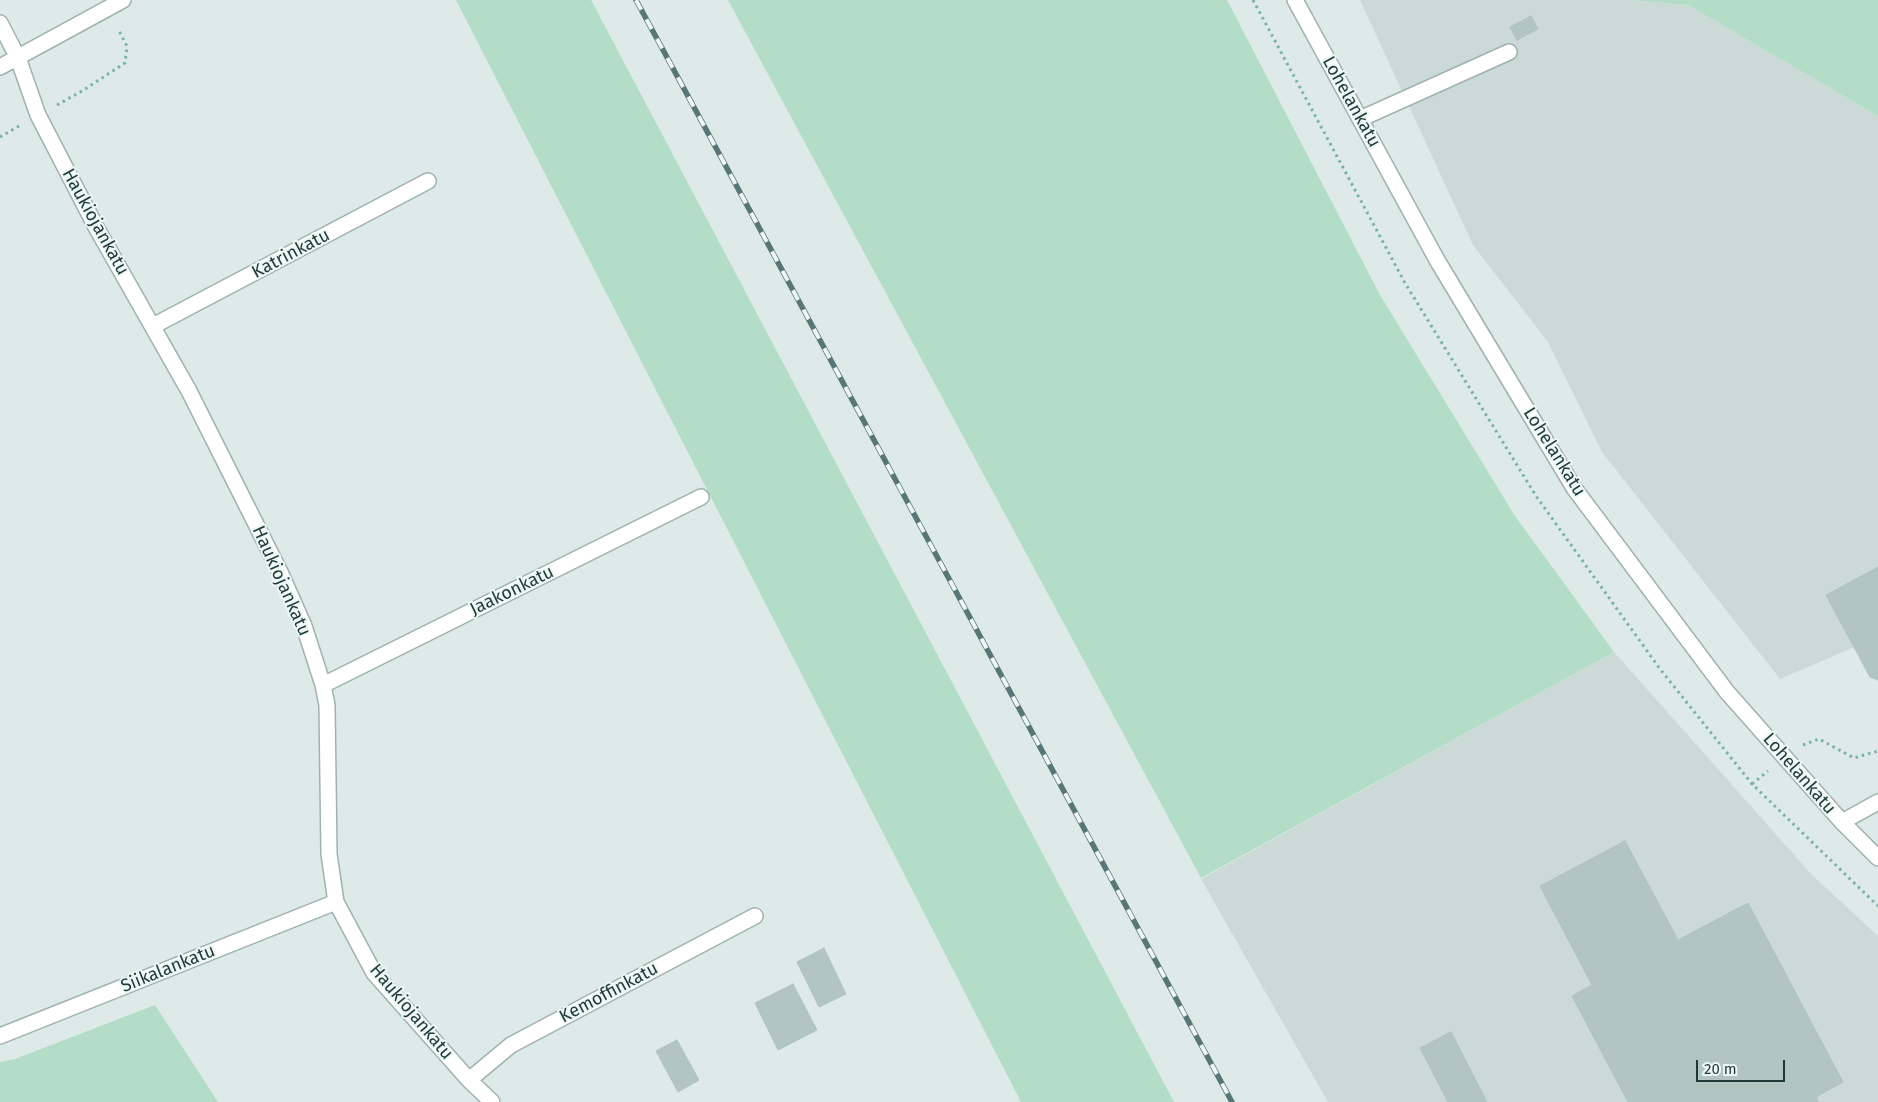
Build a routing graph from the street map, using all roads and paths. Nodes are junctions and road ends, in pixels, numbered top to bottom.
1 (123, 0) edge
2 (1295, 0) edge
3 (107, 9) junction
4 (0, 23) edge
5 (1509, 52) dead end
6 (18, 58) junction
7 (0, 67) edge
8 (38, 115) junction
9 (1360, 119) junction
10 (0, 137) edge
11 (428, 181) dead end
12 (153, 326) junction
13 (701, 497) dead end
14 (323, 685) junction
15 (1878, 802) edge
16 (1842, 822) junction
17 (1878, 858) edge
18 (336, 902) junction
19 (755, 916) dead end
20 (0, 1036) edge
21 (469, 1080) junction
22 (492, 1102) edge

1 - 3 street
2 - 9 street, Lohelankatu
3 - 6 street
3 - 8 path
4 - 6 street, Haukiojankatu
5 - 9 street
6 - 7 street
6 - 8 street, Haukiojankatu
8 - 10 path
8 - 12 street, Haukiojankatu
9 - 16 street, Lohelankatu
11 - 12 street, Katrinkatu
12 - 14 street, Haukiojankatu
13 - 14 street, Jaakonkatu
14 - 18 street, Haukiojankatu
15 - 16 street
16 - 17 street, Lohelankatu
18 - 20 street, Siikalankatu
18 - 21 street, Haukiojankatu
19 - 21 street, Kemoffinkatu
21 - 22 street, Haukiojankatu

